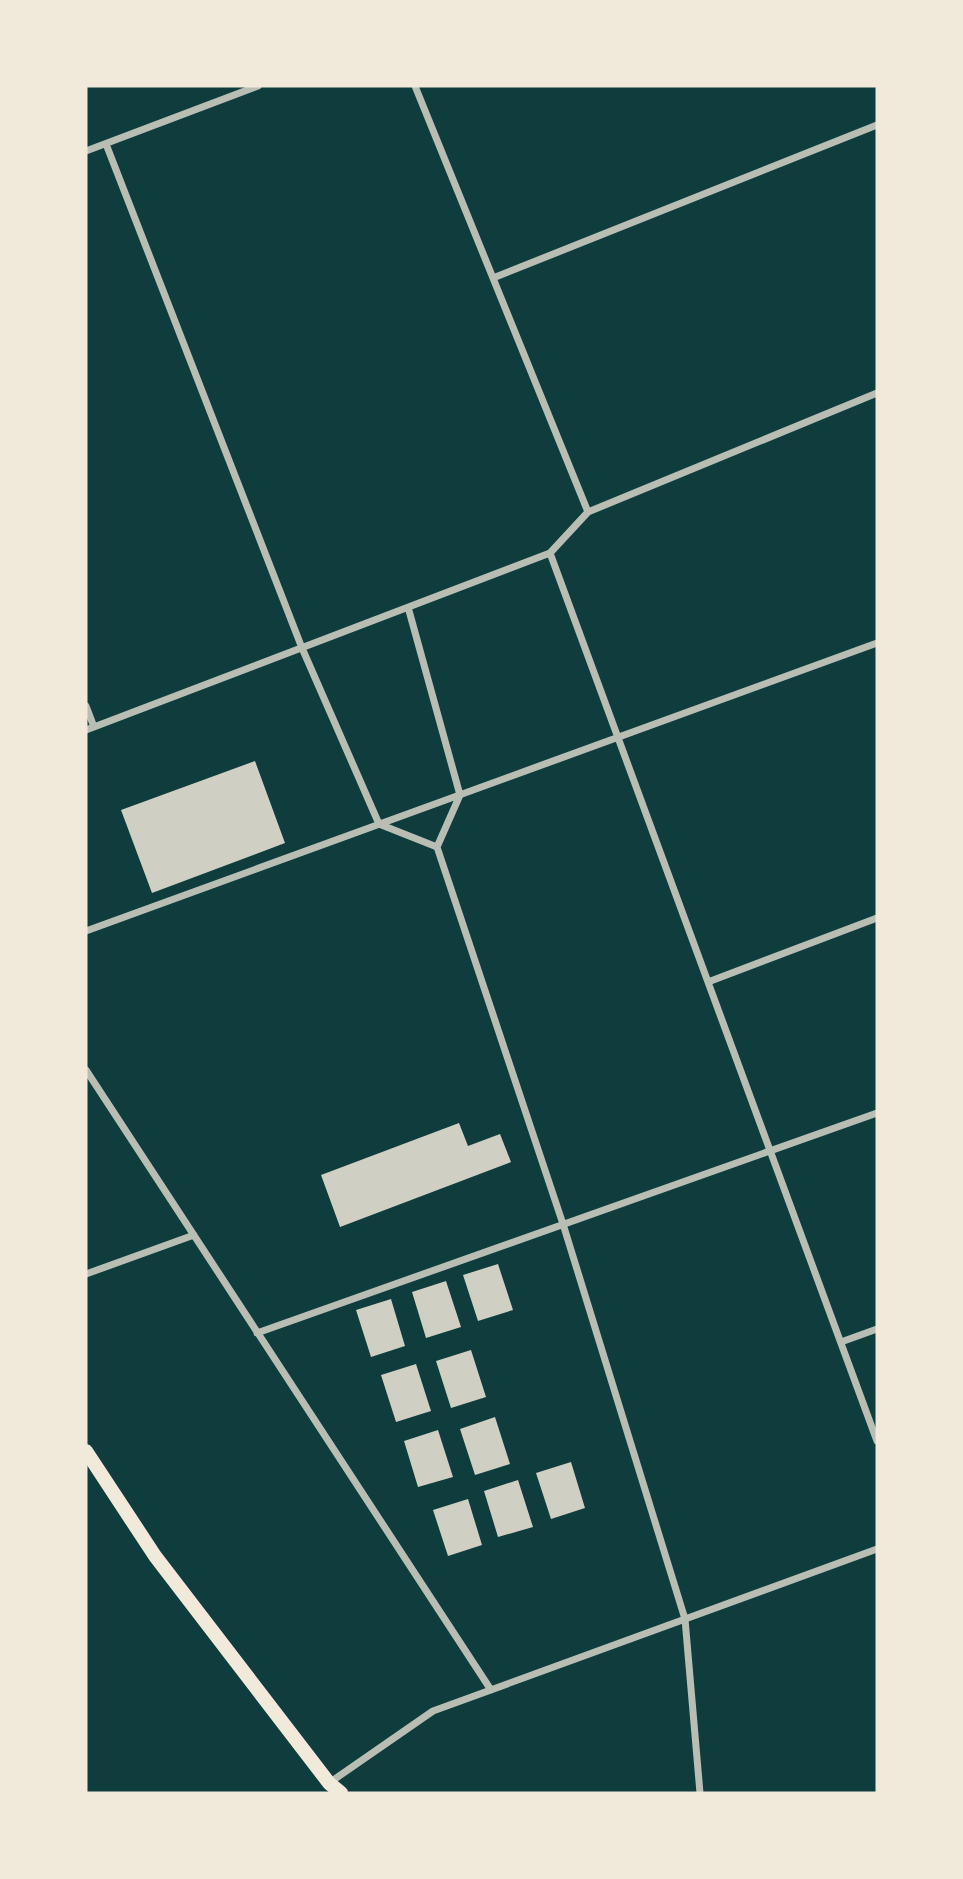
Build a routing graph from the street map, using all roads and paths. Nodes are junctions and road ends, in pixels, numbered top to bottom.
1 (258, 86) edge
2 (415, 86) edge
3 (877, 125) edge
4 (106, 144) junction
5 (86, 151) edge
6 (493, 278) junction
7 (877, 393) edge
8 (588, 512) junction
9 (550, 553) junction
10 (408, 607) junction
11 (877, 643) edge
12 (302, 648) junction
13 (86, 706) edge
14 (90, 728) edge
15 (618, 737) junction
16 (460, 795) junction
17 (379, 824) junction
18 (437, 847) junction
19 (877, 918) edge
20 (86, 931) edge
21 (708, 982) junction
22 (86, 1070) edge
23 (877, 1113) edge
24 (770, 1150) junction
25 (563, 1224) junction
26 (194, 1235) junction
27 (86, 1274) edge
28 (877, 1329) edge
29 (257, 1333) junction
30 (841, 1342) junction
31 (877, 1441) edge
32 (86, 1451) edge
33 (877, 1549) edge
34 (685, 1619) junction
35 (491, 1690) junction
36 (329, 1783) junction
37 (341, 1793) edge
38 (700, 1793) edge

1 - 4 street
2 - 6 street
3 - 6 street
4 - 5 street
4 - 12 street
6 - 8 street
7 - 8 street
8 - 9 street
9 - 10 street
9 - 15 street
10 - 12 street
10 - 16 street
11 - 15 street
12 - 14 street
12 - 17 street
13 - 14 street
15 - 16 street
15 - 21 street
16 - 17 street
16 - 18 street
17 - 18 street
17 - 20 street
18 - 25 street
19 - 21 street
21 - 24 street
22 - 26 street
23 - 24 street
24 - 25 street
24 - 30 street
25 - 29 street
25 - 34 street
26 - 27 street
26 - 29 street
28 - 30 street
29 - 35 street
30 - 31 street
32 - 36 main road
33 - 34 street
34 - 35 street
34 - 38 street
35 - 36 street
36 - 37 main road

